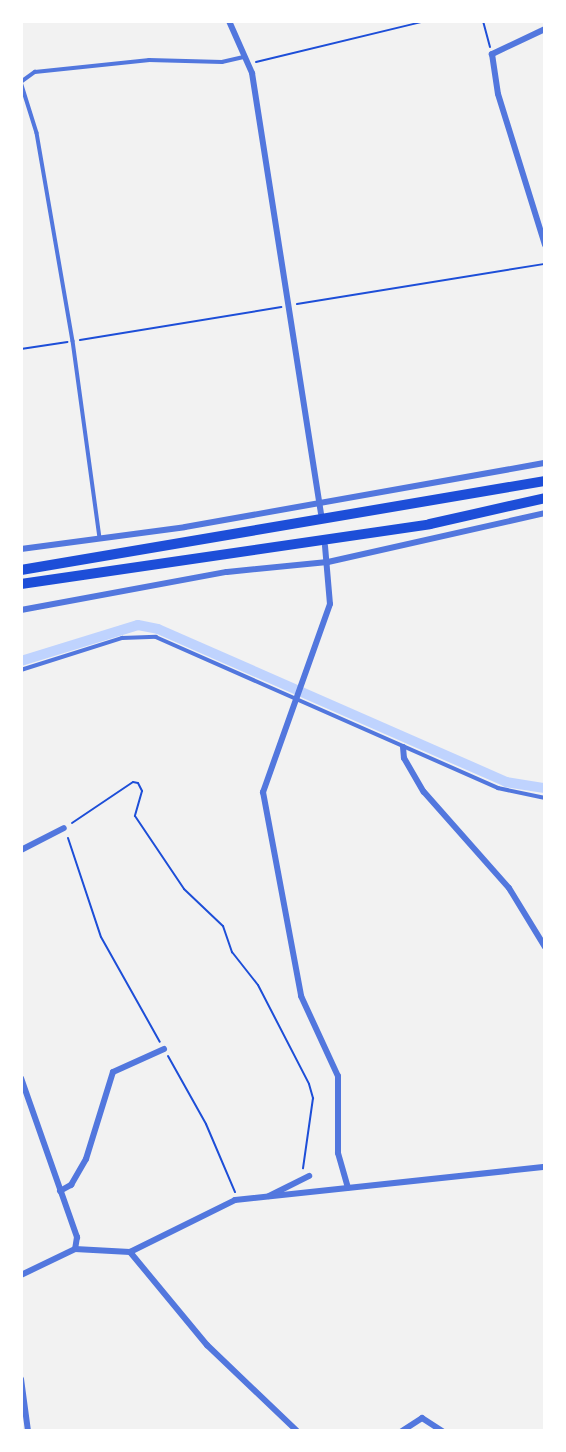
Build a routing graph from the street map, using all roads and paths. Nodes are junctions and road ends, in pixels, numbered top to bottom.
1 (229, 21) edge
2 (396, 21) edge
3 (426, 21) edge
4 (483, 21) edge
5 (397, 28) junction
6 (545, 29) edge
7 (492, 54) junction
8 (246, 60) junction
9 (21, 82) edge
10 (545, 245) edge
11 (545, 463) edge
12 (545, 481) edge
13 (545, 498) edge
14 (320, 504) junction
15 (545, 513) edge
16 (321, 514) dead end
17 (100, 540) junction
18 (325, 546) dead end
19 (21, 549) edge
20 (328, 562) junction
21 (21, 570) edge
22 (21, 584) edge
23 (21, 610) edge
24 (21, 670) edge
25 (294, 698) junction
26 (403, 747) junction
27 (545, 798) edge
28 (64, 828) junction
29 (21, 850) edge
30 (545, 947) edge
31 (164, 1049) junction
32 (21, 1078) edge
33 (545, 1167) edge
34 (309, 1176) dead end
35 (301, 1179) junction
36 (348, 1188) junction
37 (60, 1191) junction
38 (268, 1197) junction
39 (238, 1200) junction
40 (75, 1249) junction
41 (130, 1252) junction
42 (21, 1275) edge
43 (21, 1379) edge
44 (28, 1431) edge
45 (297, 1431) edge
46 (402, 1431) edge
47 (442, 1431) edge

1 - 8 street
2 - 5 path
3 - 5 path
4 - 7 path
5 - 8 path
6 - 7 street
7 - 10 street
8 - 9 lane
8 - 14 street
9 - 17 lane
11 - 14 street
12 - 21 highway
13 - 22 highway
14 - 16 street
14 - 17 street
15 - 20 street
17 - 19 street
18 - 20 street
20 - 23 street
20 - 25 street
24 - 25 lane
25 - 26 lane
25 - 36 street
26 - 27 lane
26 - 30 street
28 - 29 street
28 - 31 path
28 - 35 path
31 - 37 street
31 - 39 path
32 - 37 street
33 - 36 street
34 - 35 street
35 - 38 street
36 - 38 street
37 - 40 street
38 - 39 street
39 - 41 street
40 - 41 street
40 - 42 street
41 - 45 street
43 - 44 street
46 - 47 street

